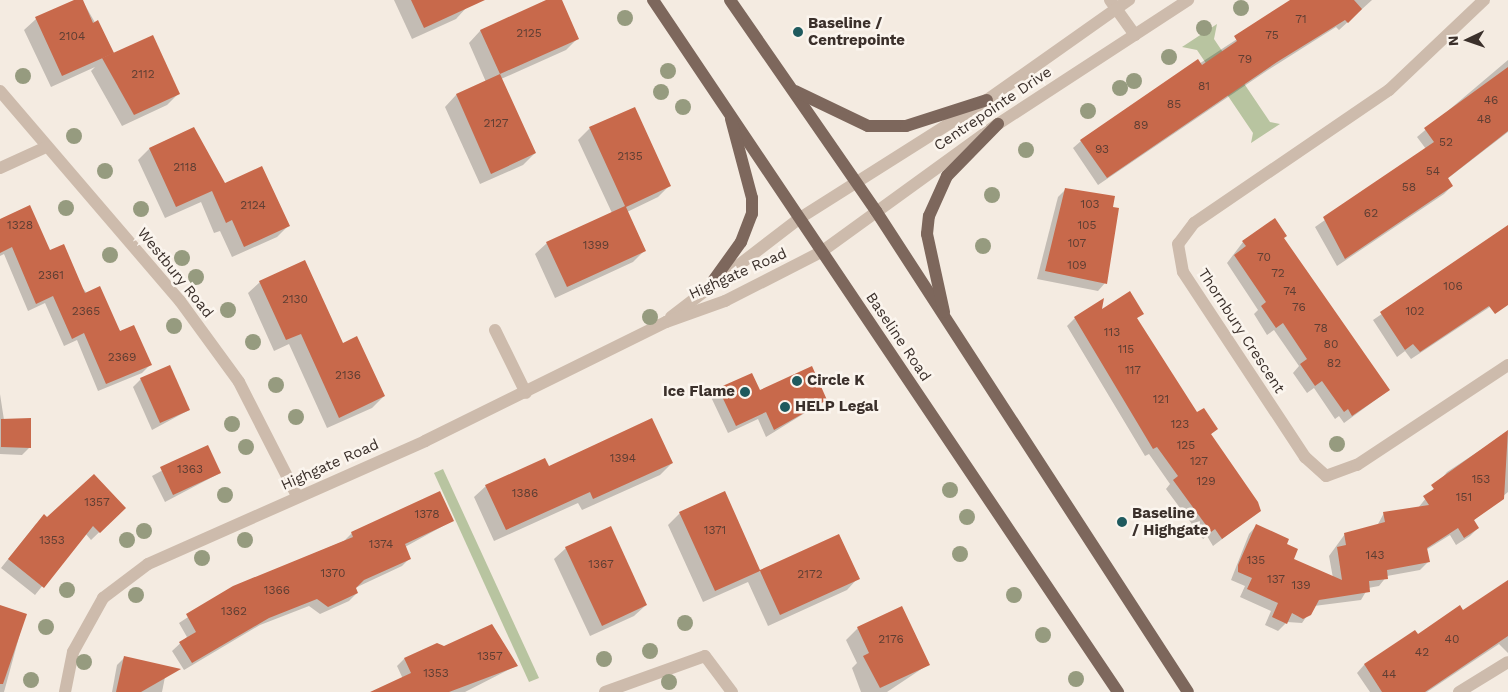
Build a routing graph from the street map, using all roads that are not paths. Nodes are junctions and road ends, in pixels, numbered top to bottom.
1 (653, 0) edge
2 (730, 0) edge
3 (1129, 0) edge
4 (1188, 0) edge
5 (1484, 0) edge
6 (1113, 5) edge
7 (1135, 35) junction
8 (793, 89) junction
9 (0, 91) edge
10 (987, 100) junction
11 (728, 106) junction
12 (998, 124) junction
13 (46, 147) junction
14 (0, 168) edge
15 (854, 183) junction
16 (876, 211) junction
17 (800, 218) junction
18 (821, 252) junction
19 (713, 281) junction
20 (666, 322) junction
21 (946, 322) junction
22 (495, 330) dead end
23 (1508, 365) edge
24 (526, 393) junction
25 (296, 496) junction
26 (1508, 662) edge
27 (65, 692) edge
28 (605, 692) edge
29 (732, 692) edge
30 (1118, 692) edge
31 (1188, 692) edge
32 (1459, 692) edge

1 - 11 main road, Baseline Road
2 - 8 main road
3 - 6 street, Centrepointe Drive
4 - 7 street, Centrepointe Drive
5 - 23 street, Thornbury Crescent
6 - 7 street
6 - 10 street, Centrepointe Drive
7 - 12 street, Centrepointe Drive
8 - 10 main road
8 - 15 main road
9 - 13 street, Westbury Road
10 - 15 street, Centrepointe Drive
11 - 17 main road, Baseline Road
11 - 19 main road
12 - 16 street, Centrepointe Drive
12 - 21 main road
13 - 14 street
13 - 25 street, Westbury Road
15 - 16 main road
15 - 17 street, Centrepointe Drive
16 - 18 street, Centrepointe Drive
16 - 21 main road
17 - 18 main road, Baseline Road
17 - 19 street, Highgate Road
18 - 20 street, Highgate Road
18 - 30 main road, Baseline Road
19 - 20 street, Highgate Road
20 - 24 street, Highgate Road
21 - 31 main road
22 - 24 street
24 - 25 street, Highgate Road
25 - 27 street, Highgate Road
26 - 32 street
28 - 29 street

